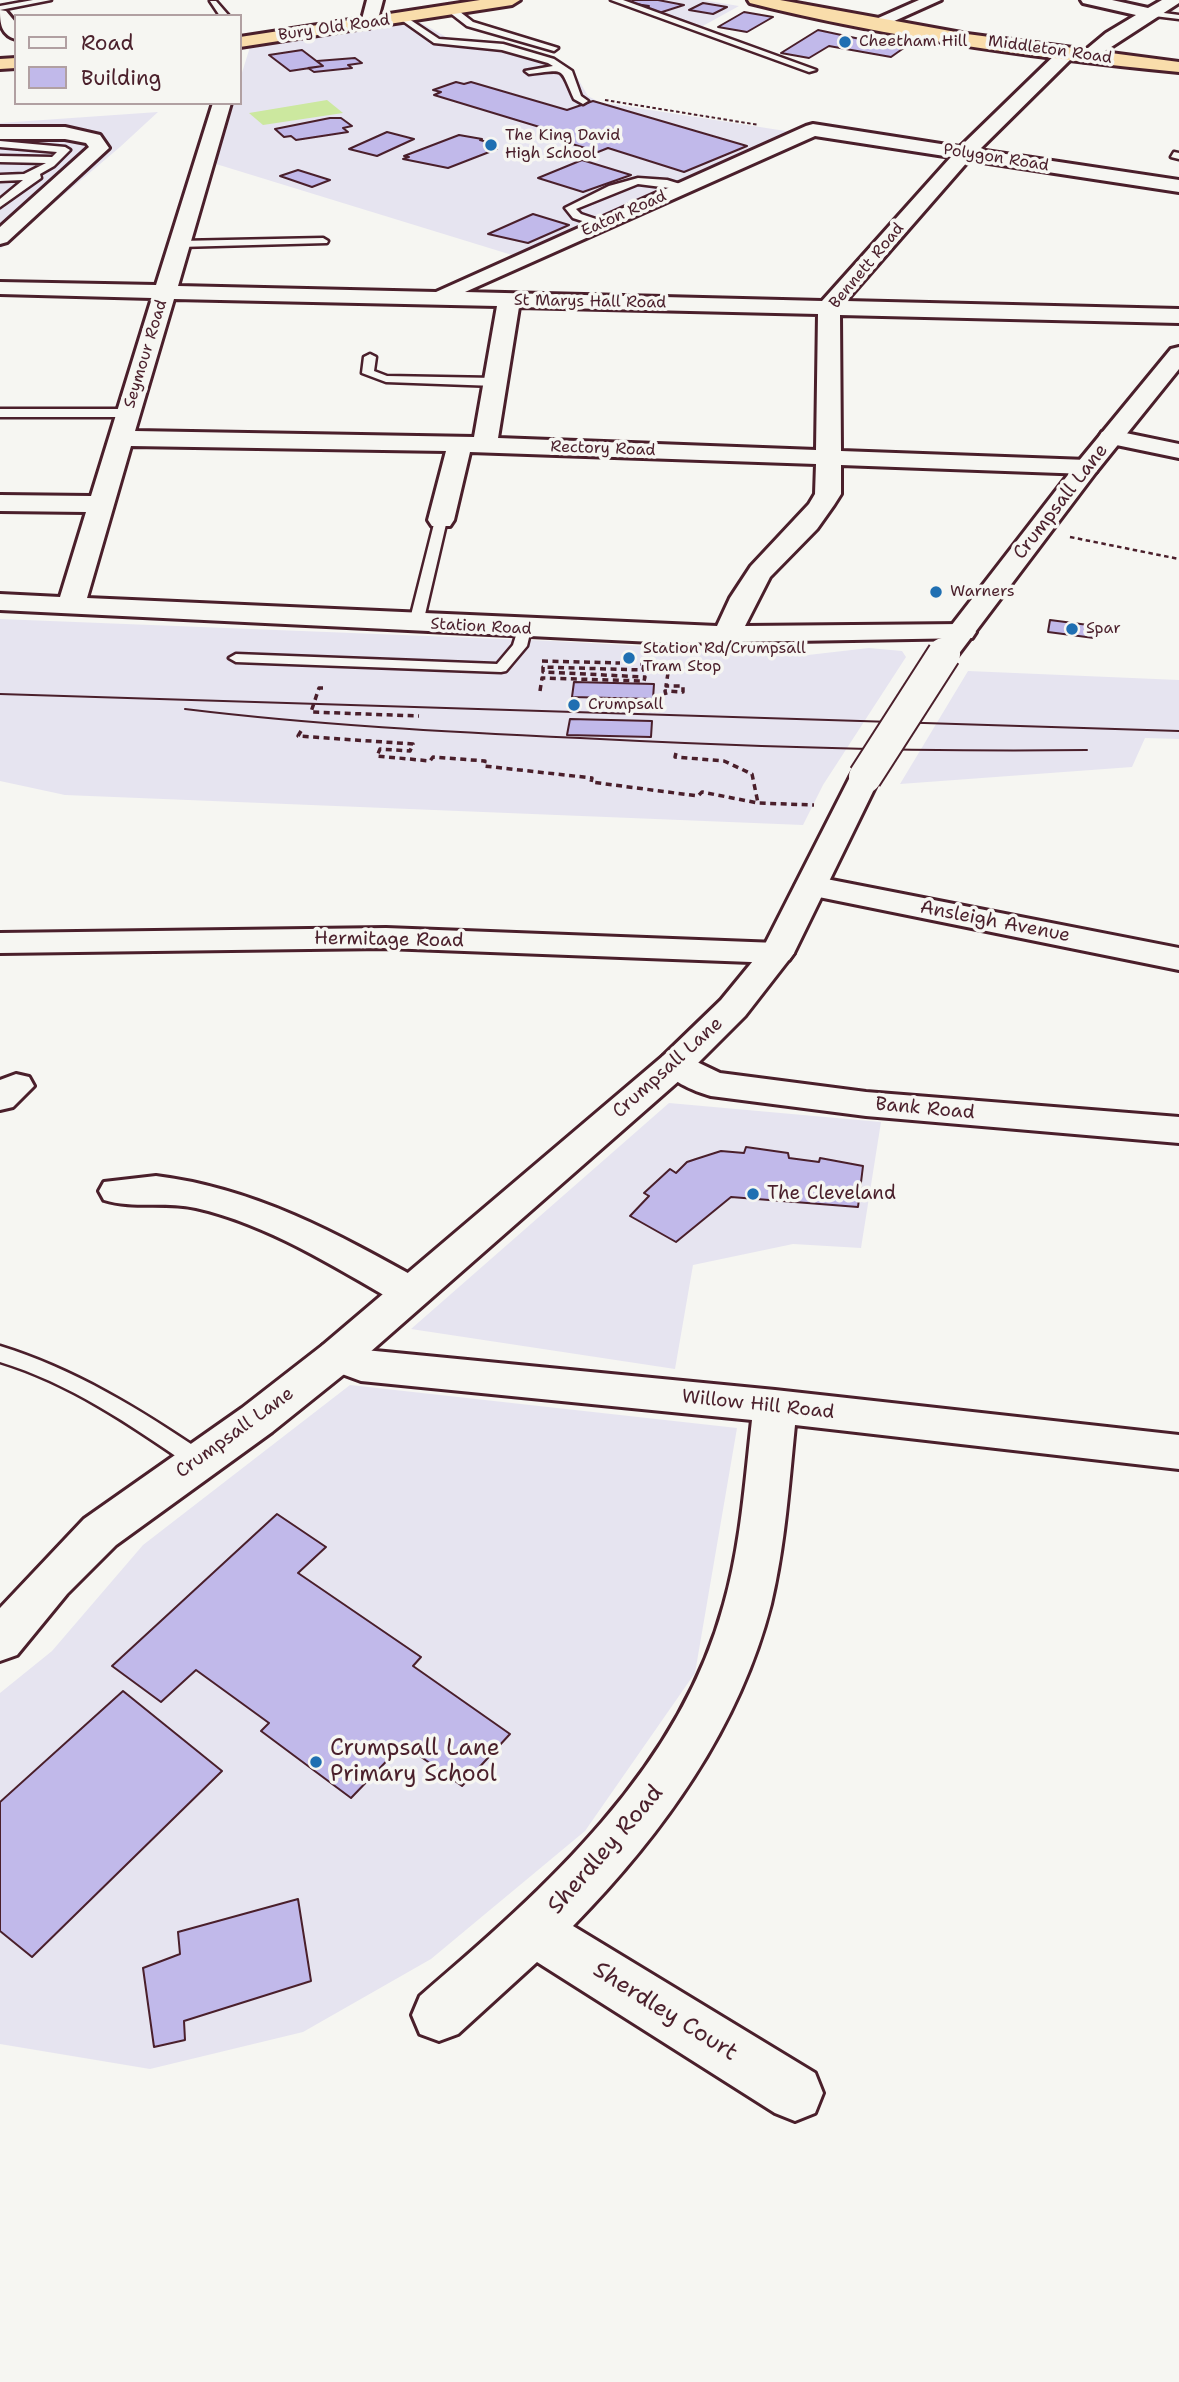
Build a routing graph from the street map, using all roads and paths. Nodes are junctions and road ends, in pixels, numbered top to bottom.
1 (47, 0) edge
2 (375, 0) edge
3 (512, 0) edge
4 (615, 0) edge
5 (756, 0) edge
6 (933, 0) edge
7 (1089, 0) edge
8 (1173, 0) edge
9 (213, 3) dead end
10 (0, 8) edge
11 (452, 9) junction
12 (1149, 13) junction
13 (223, 14) edge
14 (0, 15) edge
15 (403, 17) junction
16 (1179, 17) edge
17 (369, 23) junction
18 (875, 23) junction
19 (14, 32) edge
20 (242, 42) edge
21 (554, 48) dead end
22 (1077, 55) junction
23 (1179, 67) edge
24 (562, 68) junction
25 (812, 70) dead end
26 (529, 71) dead end
27 (599, 99) dead end
28 (583, 101) dead end
29 (221, 105) edge
30 (811, 132) junction
31 (0, 133) edge
32 (0, 144) edge
33 (965, 153) junction
34 (0, 159) edge
35 (55, 160) junction
36 (86, 163) junction
37 (31, 177) junction
38 (0, 178) edge
39 (1179, 186) edge
40 (685, 187) junction
41 (6, 195) edge
42 (0, 204) edge
43 (601, 224) junction
44 (0, 238) edge
45 (323, 241) dead end
46 (179, 244) junction
47 (0, 288) edge
48 (165, 292) junction
49 (435, 298) junction
50 (509, 300) junction
51 (829, 307) junction
52 (1179, 316) edge
53 (1179, 354) edge
54 (370, 357) dead end
55 (495, 382) junction
56 (0, 413) edge
57 (127, 413) junction
58 (1111, 437) junction
59 (120, 438) junction
60 (460, 444) junction
61 (485, 445) junction
62 (1179, 451) edge
63 (831, 457) junction
64 (1087, 467) junction
65 (0, 503) edge
66 (103, 504) junction
67 (441, 520) joint
68 (1039, 530) junction
69 (1179, 559) edge
70 (0, 602) edge
71 (71, 604) junction
72 (416, 623) junction
73 (524, 629) junction
74 (591, 631) junction
75 (728, 636) junction
76 (953, 643) junction
77 (236, 658) dead end
78 (666, 686) dead end
79 (331, 688) dead end
80 (540, 691) dead end
81 (666, 695) dead end
82 (312, 712) junction
83 (419, 716) dead end
84 (307, 717) dead end
85 (301, 731) dead end
86 (676, 753) dead end
87 (758, 803) junction
88 (850, 808) junction
89 (811, 886) junction
90 (0, 943) edge
91 (777, 953) junction
92 (1179, 959) edge
93 (676, 1064) junction
94 (1179, 1130) edge
95 (118, 1191) dead end
96 (410, 1292) junction
97 (0, 1354) edge
98 (338, 1356) junction
99 (775, 1406) junction
100 (1179, 1452) edge
101 (198, 1460) junction
102 (0, 1641) edge
103 (535, 1932) junction
104 (439, 2015) dead end
105 (795, 2093) dead end

1 - 10 lane
2 - 17 street
3 - 11 highway, Bury Old Road
4 - 25 lane
5 - 18 highway, Middleton Road
6 - 18 street
7 - 12 street
8 - 12 street, Bennett Road
9 - 13 lane
11 - 15 highway, Bury Old Road
11 - 21 lane
12 - 16 lane
12 - 22 street, Bennett Road
14 - 19 street
15 - 17 highway, Bury Old Road
15 - 24 lane
17 - 20 highway, Bury Old Road
18 - 22 highway, Middleton Road
22 - 23 highway, Middleton Road
22 - 33 street, Bennett Road
24 - 26 lane
24 - 28 lane
27 - 30 path
29 - 46 street, Seymour Road
30 - 33 street, Polygon Road
30 - 40 street, Eaton Road
31 - 36 street
32 - 35 lane
33 - 39 street, Polygon Road
33 - 51 street, Bennett Road
34 - 35 lane
35 - 37 lane
36 - 37 lane
36 - 44 street
37 - 38 lane
37 - 41 lane
40 - 43 street, Eaton Road
40 - 43 lane
41 - 42 lane
43 - 49 street, Eaton Road
45 - 46 lane
46 - 48 street, Seymour Road
47 - 48 street, St Marys Hall Road
48 - 49 street, St Marys Hall Road
48 - 57 street, Seymour Road
49 - 50 street, St Marys Hall Road
50 - 51 street, St Marys Hall Road
50 - 55 street
51 - 52 street, St Marys Hall Road
51 - 63 street, Bennett Road
53 - 58 street, Crumpsall Lane
54 - 55 lane
55 - 61 street
56 - 57 lane
57 - 59 street, Seymour Road
58 - 62 street
58 - 64 street, Crumpsall Lane
59 - 60 street, Rectory Road
59 - 66 street, Seymour Road
60 - 61 street, Rectory Road
60 - 67 street
61 - 63 street, Rectory Road
63 - 64 street, Rectory Road
63 - 75 street, Bennett Road
64 - 68 street, Crumpsall Lane
65 - 66 street
66 - 71 street, Seymour Road
67 - 72 lane
68 - 69 path
68 - 76 street, Crumpsall Lane
70 - 71 street, Station Road
71 - 72 street, Station Road
72 - 73 street, Station Road
73 - 74 street, Station Road
73 - 77 lane
74 - 75 street, Station Road
74 - 80 path
75 - 76 street, Station Road
76 - 88 street, Crumpsall Lane, bridge
78 - 81 path
79 - 82 path
82 - 83 path
82 - 84 path
85 - 87 path
86 - 87 path
87 - 88 path
88 - 89 street, Crumpsall Lane
89 - 91 street, Crumpsall Lane
89 - 92 street, Ansleigh Avenue
90 - 91 street, Hermitage Road
91 - 93 street, Crumpsall Lane
93 - 94 street, Bank Road
93 - 96 street, Crumpsall Lane
95 - 96 street
96 - 98 street, Crumpsall Lane
97 - 101 lane
98 - 99 street, Willow Hill Road
98 - 101 street, Crumpsall Lane
99 - 100 street, Willow Hill Road
99 - 103 street, Sherdley Road
101 - 102 street, Crumpsall Lane
103 - 104 street, Sherdley Road
103 - 105 street, Sherdley Court

